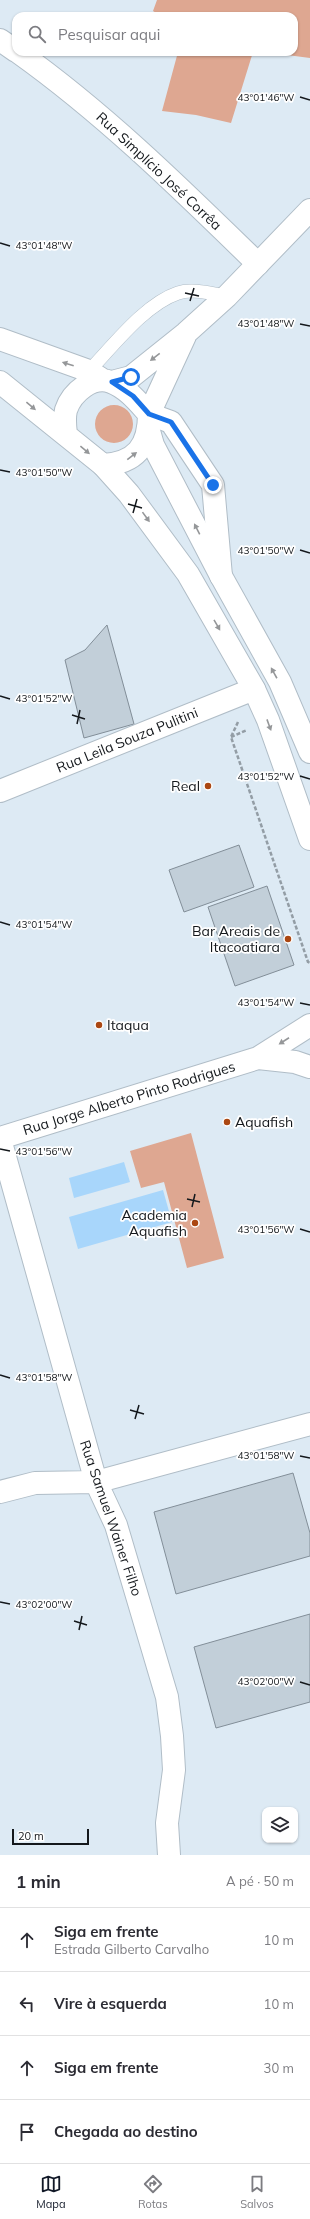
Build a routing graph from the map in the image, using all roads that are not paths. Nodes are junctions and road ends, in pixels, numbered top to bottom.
1 (0, 40) edge
2 (12, 48) edge
3 (23, 56) edge
4 (310, 210) edge
5 (258, 264) junction
6 (227, 296) junction
7 (186, 333) junction
8 (0, 339) edge
9 (101, 378) junction
10 (0, 382) edge
11 (149, 422) junction
12 (66, 434) junction
13 (103, 465) junction
14 (221, 576) junction
15 (254, 689) junction
16 (310, 752) edge
17 (0, 791) edge
18 (310, 838) edge
19 (310, 1025) edge
20 (258, 1058) junction
21 (310, 1067) edge
22 (0, 1138) edge
23 (310, 1424) edge
24 (96, 1482) junction
25 (0, 1492) edge
26 (167, 1823) junction
27 (153, 1855) edge
28 (169, 1855) edge

1 - 2 street, Rua Simplício José Corrêa
3 - 5 street, Rua Simplício José Corrêa
4 - 5 street
5 - 6 street
6 - 7 street
6 - 9 lane
7 -> 9 street
7 - 11 street
9 -> 8 street
9 - 11 street
9 - 12 street
10 -> 12 street
13 -> 11 street
14 -> 11 street
11 - 14 street
12 -> 13 street
13 -> 15 street
16 -> 14 street
15 - 17 street, Rua Leila Souza Pulitini
15 -> 18 street
19 -> 20 street, Rua Jorge Alberto Pinto Rodrigues
20 - 21 street, Rua Jorge Alberto Pinto Rodrigues
20 - 22 street, Rua Jorge Alberto Pinto Rodrigues
22 - 24 street, Rua Samuel Wainer Filho
23 - 24 street
24 - 25 street
24 - 26 street, Rua Samuel Wainer Filho
26 - 27 street
26 - 28 street, Rua Samuel Wainer Filho

